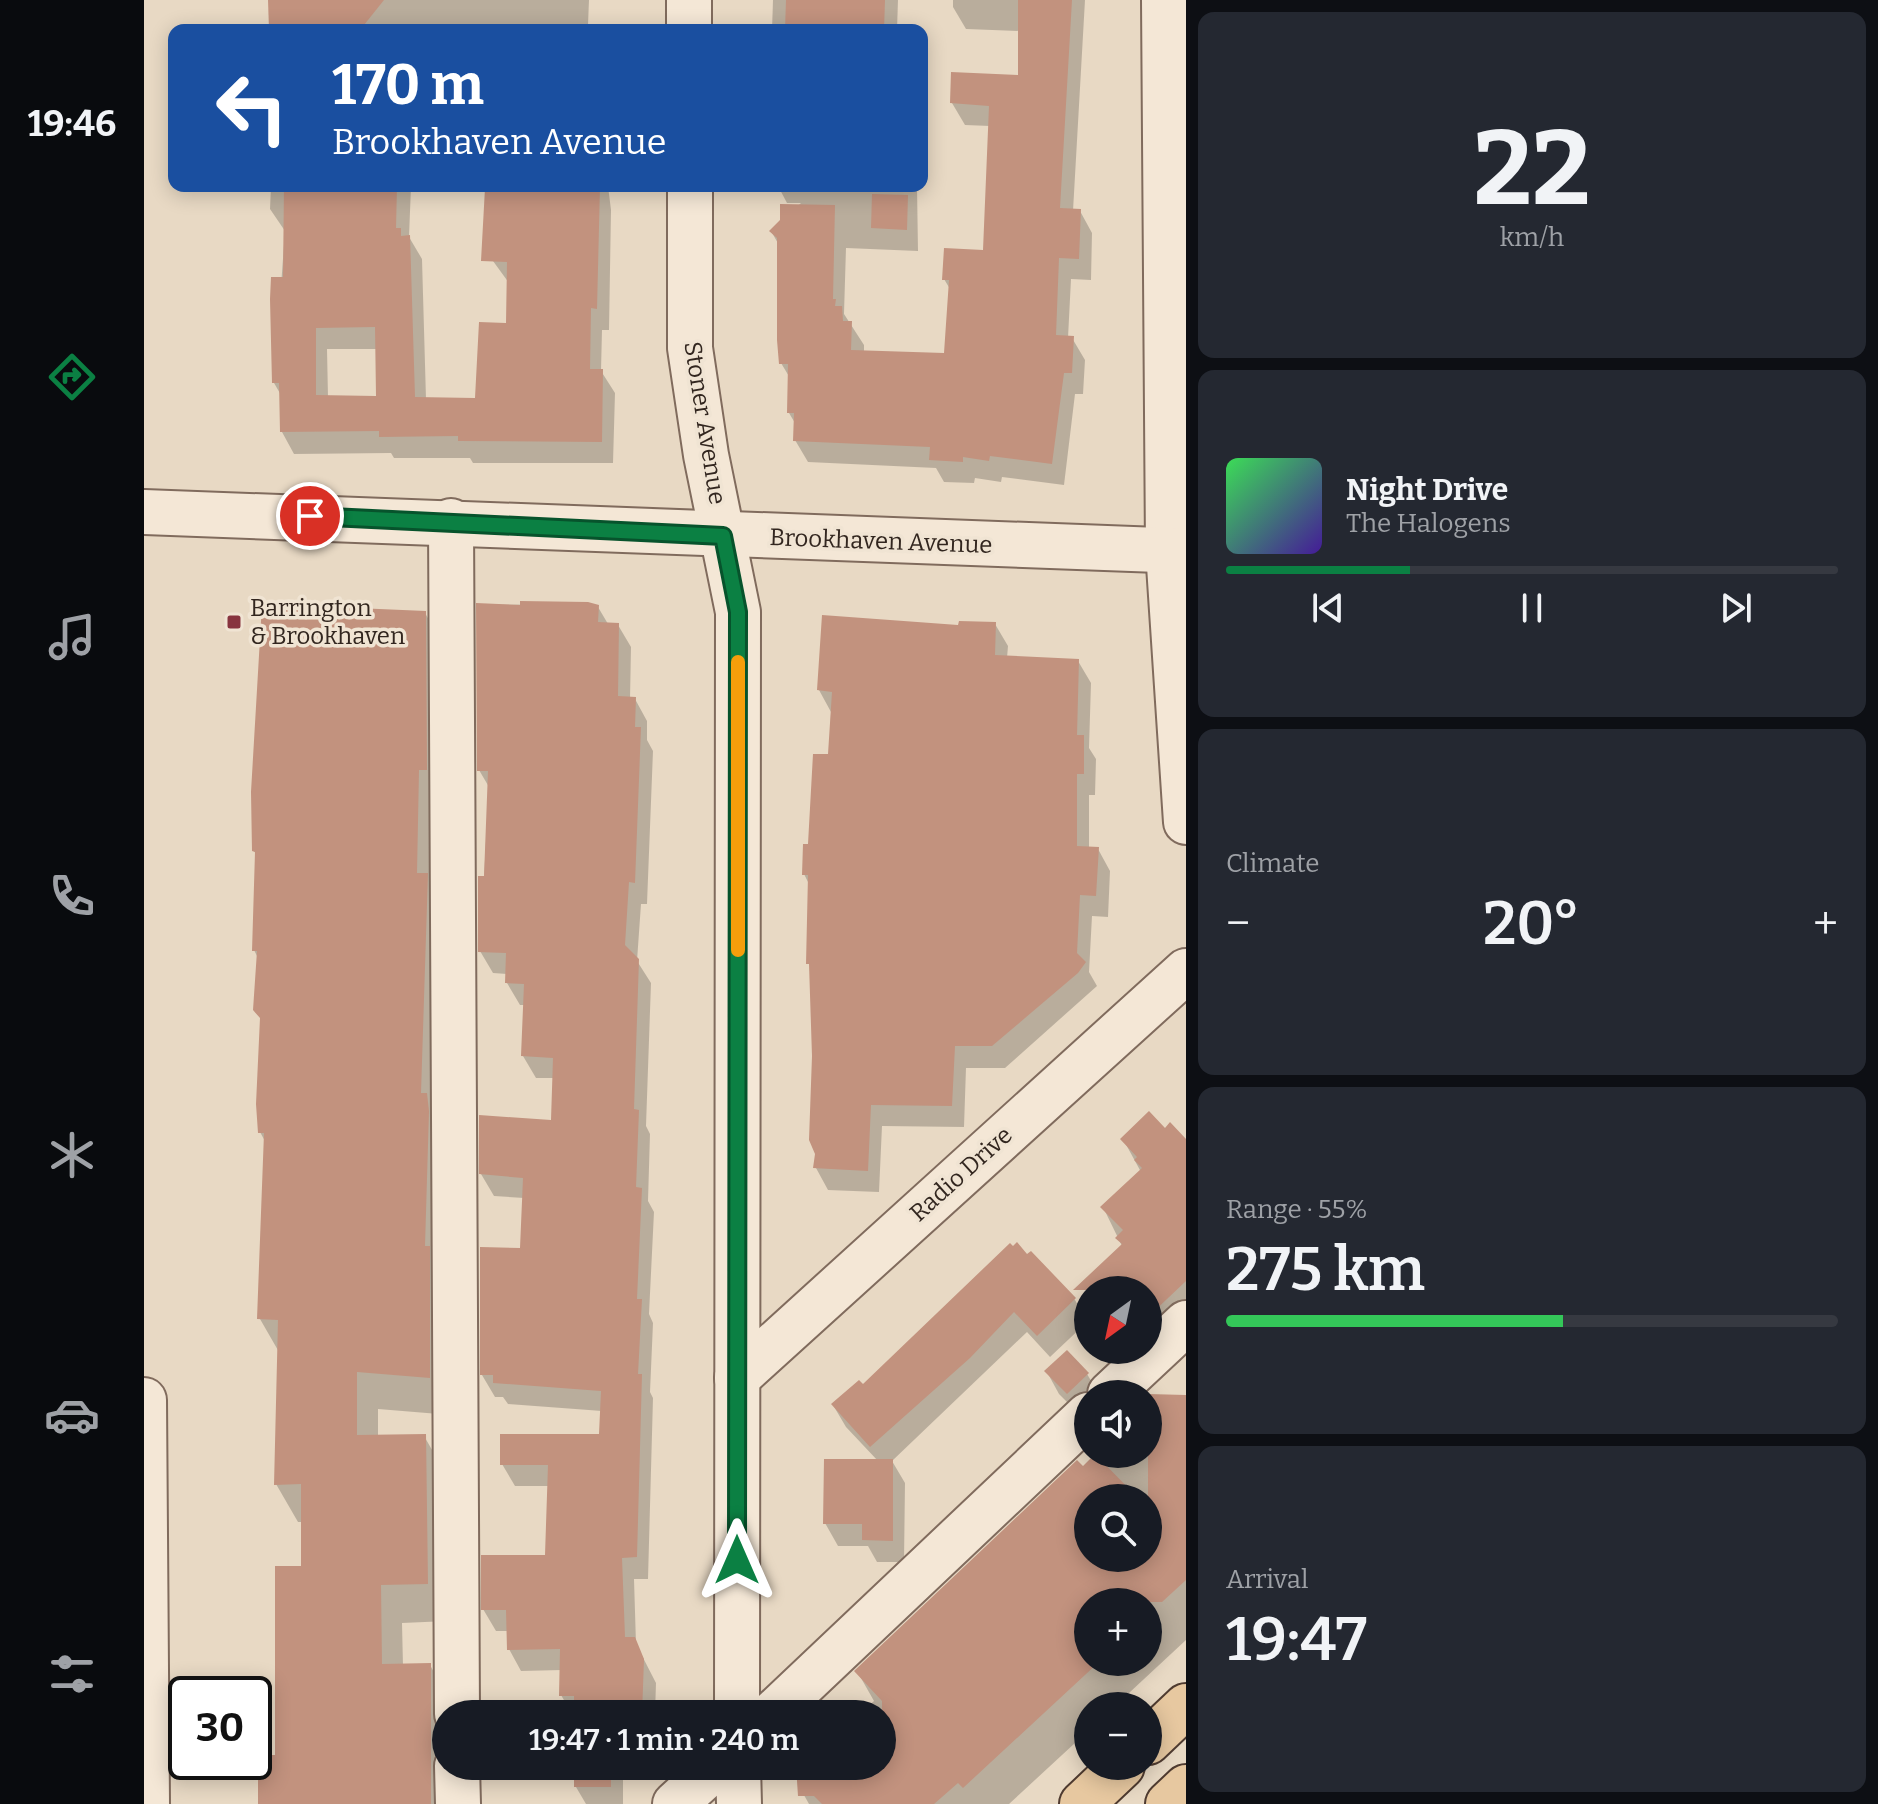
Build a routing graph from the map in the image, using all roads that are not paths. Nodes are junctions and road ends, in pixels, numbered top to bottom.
1 (689, 0) edge
2 (1164, 0) edge
3 (689, 24) edge
4 (690, 192) edge
5 (144, 512) edge
6 (451, 521) junction
7 (723, 536) junction
8 (1177, 551) edge
9 (1186, 822) edge
10 (1186, 971) edge
11 (1186, 1323) edge
12 (737, 1378) junction
13 (1125, 1380) edge
14 (144, 1400) edge
15 (1074, 1428) edge
16 (457, 1700) edge
17 (737, 1700) edge
18 (787, 1700) edge
19 (1186, 1706) edge
20 (1162, 1729) edge
21 (457, 1780) edge
22 (702, 1780) edge
23 (738, 1780) edge
24 (1107, 1780) edge
25 (1186, 1787) edge
26 (147, 1804) edge
27 (458, 1804) edge
28 (675, 1804) edge
29 (739, 1804) edge
30 (1082, 1804) edge
31 (1168, 1804) edge

1 - 3 street
2 - 8 street
4 - 7 street, Stoner Avenue
5 - 6 street, Brookhaven Avenue
6 - 7 street, Brookhaven Avenue
6 - 16 street
7 - 8 street, Brookhaven Avenue
7 - 12 street, Stoner Avenue
8 - 9 street
10 - 12 street, Radio Drive
11 - 13 street
12 - 17 street, Stoner Avenue
14 - 26 street
15 - 18 street
19 - 20 main road
21 - 27 street
22 - 28 street
23 - 29 street
24 - 30 main road
25 - 31 main road

